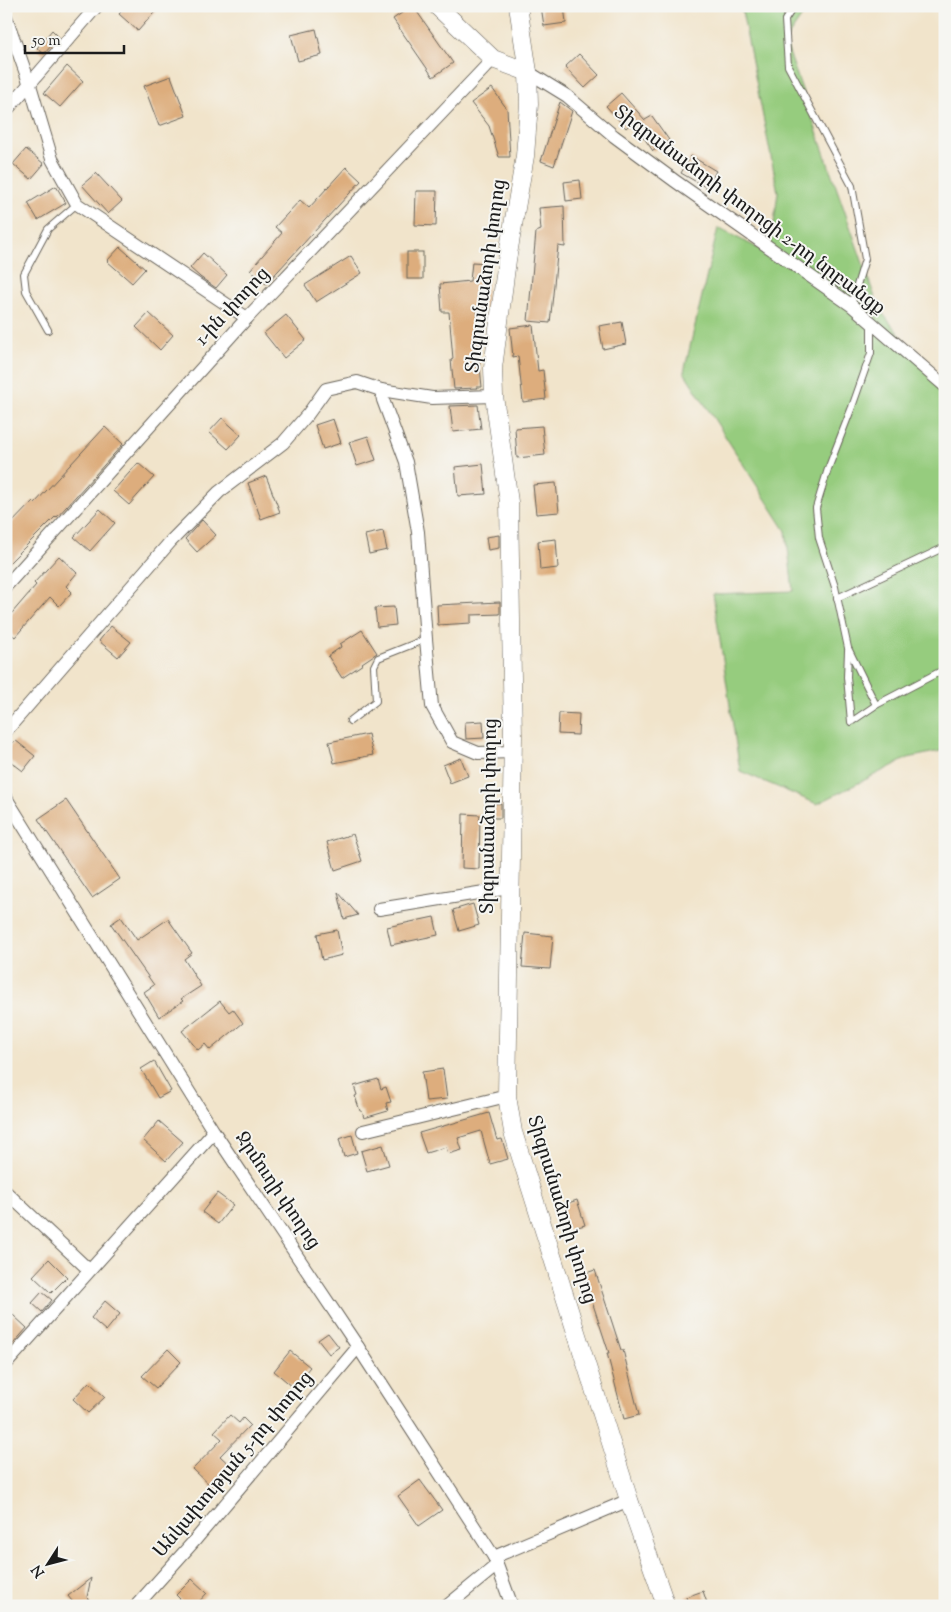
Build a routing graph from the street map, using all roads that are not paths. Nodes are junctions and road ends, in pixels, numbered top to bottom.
1 (97, 6) edge
2 (437, 6) edge
3 (518, 6) edge
4 (794, 6) edge
5 (6, 17) edge
6 (493, 59) junction
7 (528, 72) junction
8 (30, 84) junction
9 (6, 111) edge
10 (77, 204) junction
11 (851, 305) junction
12 (246, 318) junction
13 (871, 323) junction
14 (48, 330) dead end
15 (945, 386) edge
16 (381, 390) junction
17 (494, 396) junction
18 (945, 547) edge
19 (6, 586) edge
20 (837, 598) junction
21 (426, 639) junction
22 (848, 648) junction
23 (945, 669) edge
24 (876, 705) junction
25 (350, 721) dead end
26 (6, 731) edge
27 (513, 752) junction
28 (6, 798) edge
29 (509, 888) junction
30 (379, 909) dead end
31 (507, 1096) junction
32 (363, 1131) dead end
33 (214, 1132) junction
34 (6, 1192) edge
35 (89, 1270) junction
36 (358, 1346) junction
37 (6, 1364) edge
38 (629, 1500) junction
39 (496, 1561) junction
40 (136, 1606) edge
41 (446, 1606) edge
42 (512, 1606) edge
43 (666, 1606) edge

1 - 8 street
2 - 6 main road
3 - 7 main road, Տիգրանաձորի փողոց
4 - 11 lane
5 - 8 street
6 - 7 main road
6 - 12 street, 1-ին փողոց
7 - 11 street, Տիգրանաձորի փողոցի 2-րդ նրբանցք
7 - 17 main road, Տիգրանաձորի փողոց
8 - 9 street
8 - 10 street
10 - 12 street
10 - 14 lane
11 - 13 street, Տիգրանաձորի փողոցի 2-րդ նրբանցք
12 - 19 street, 1-ին փողոց
13 - 15 street, Տիգրանաձորի փողոցի 2-րդ նրբանցք
13 - 20 lane
16 - 17 street
16 - 21 street
16 - 26 street
17 - 27 main road, Տիգրանաձորի փողոց
18 - 20 lane
20 - 22 lane
21 - 25 lane
21 - 27 street
22 - 24 lane
22 - 24 lane
23 - 24 lane
27 - 29 main road, Տիգրանաձորի փողոց
28 - 33 street, Ջրմուղի փողոց
29 - 30 street
29 - 31 main road, Տիգրանաձորի փողոց
31 - 32 street
31 - 38 main road, Տիգրանաձորի փողոց
33 - 35 street
33 - 36 street, Ջրմուղի փողոց
34 - 35 street
35 - 37 street
36 - 39 street, Ջրմուղի փողոց
36 - 40 street, Անկախության 5-րդ փողոց
38 - 39 street
38 - 43 main road, Տիգրանաձորի փողոց
39 - 41 street
39 - 42 street, Ջրմուղի փողոց

